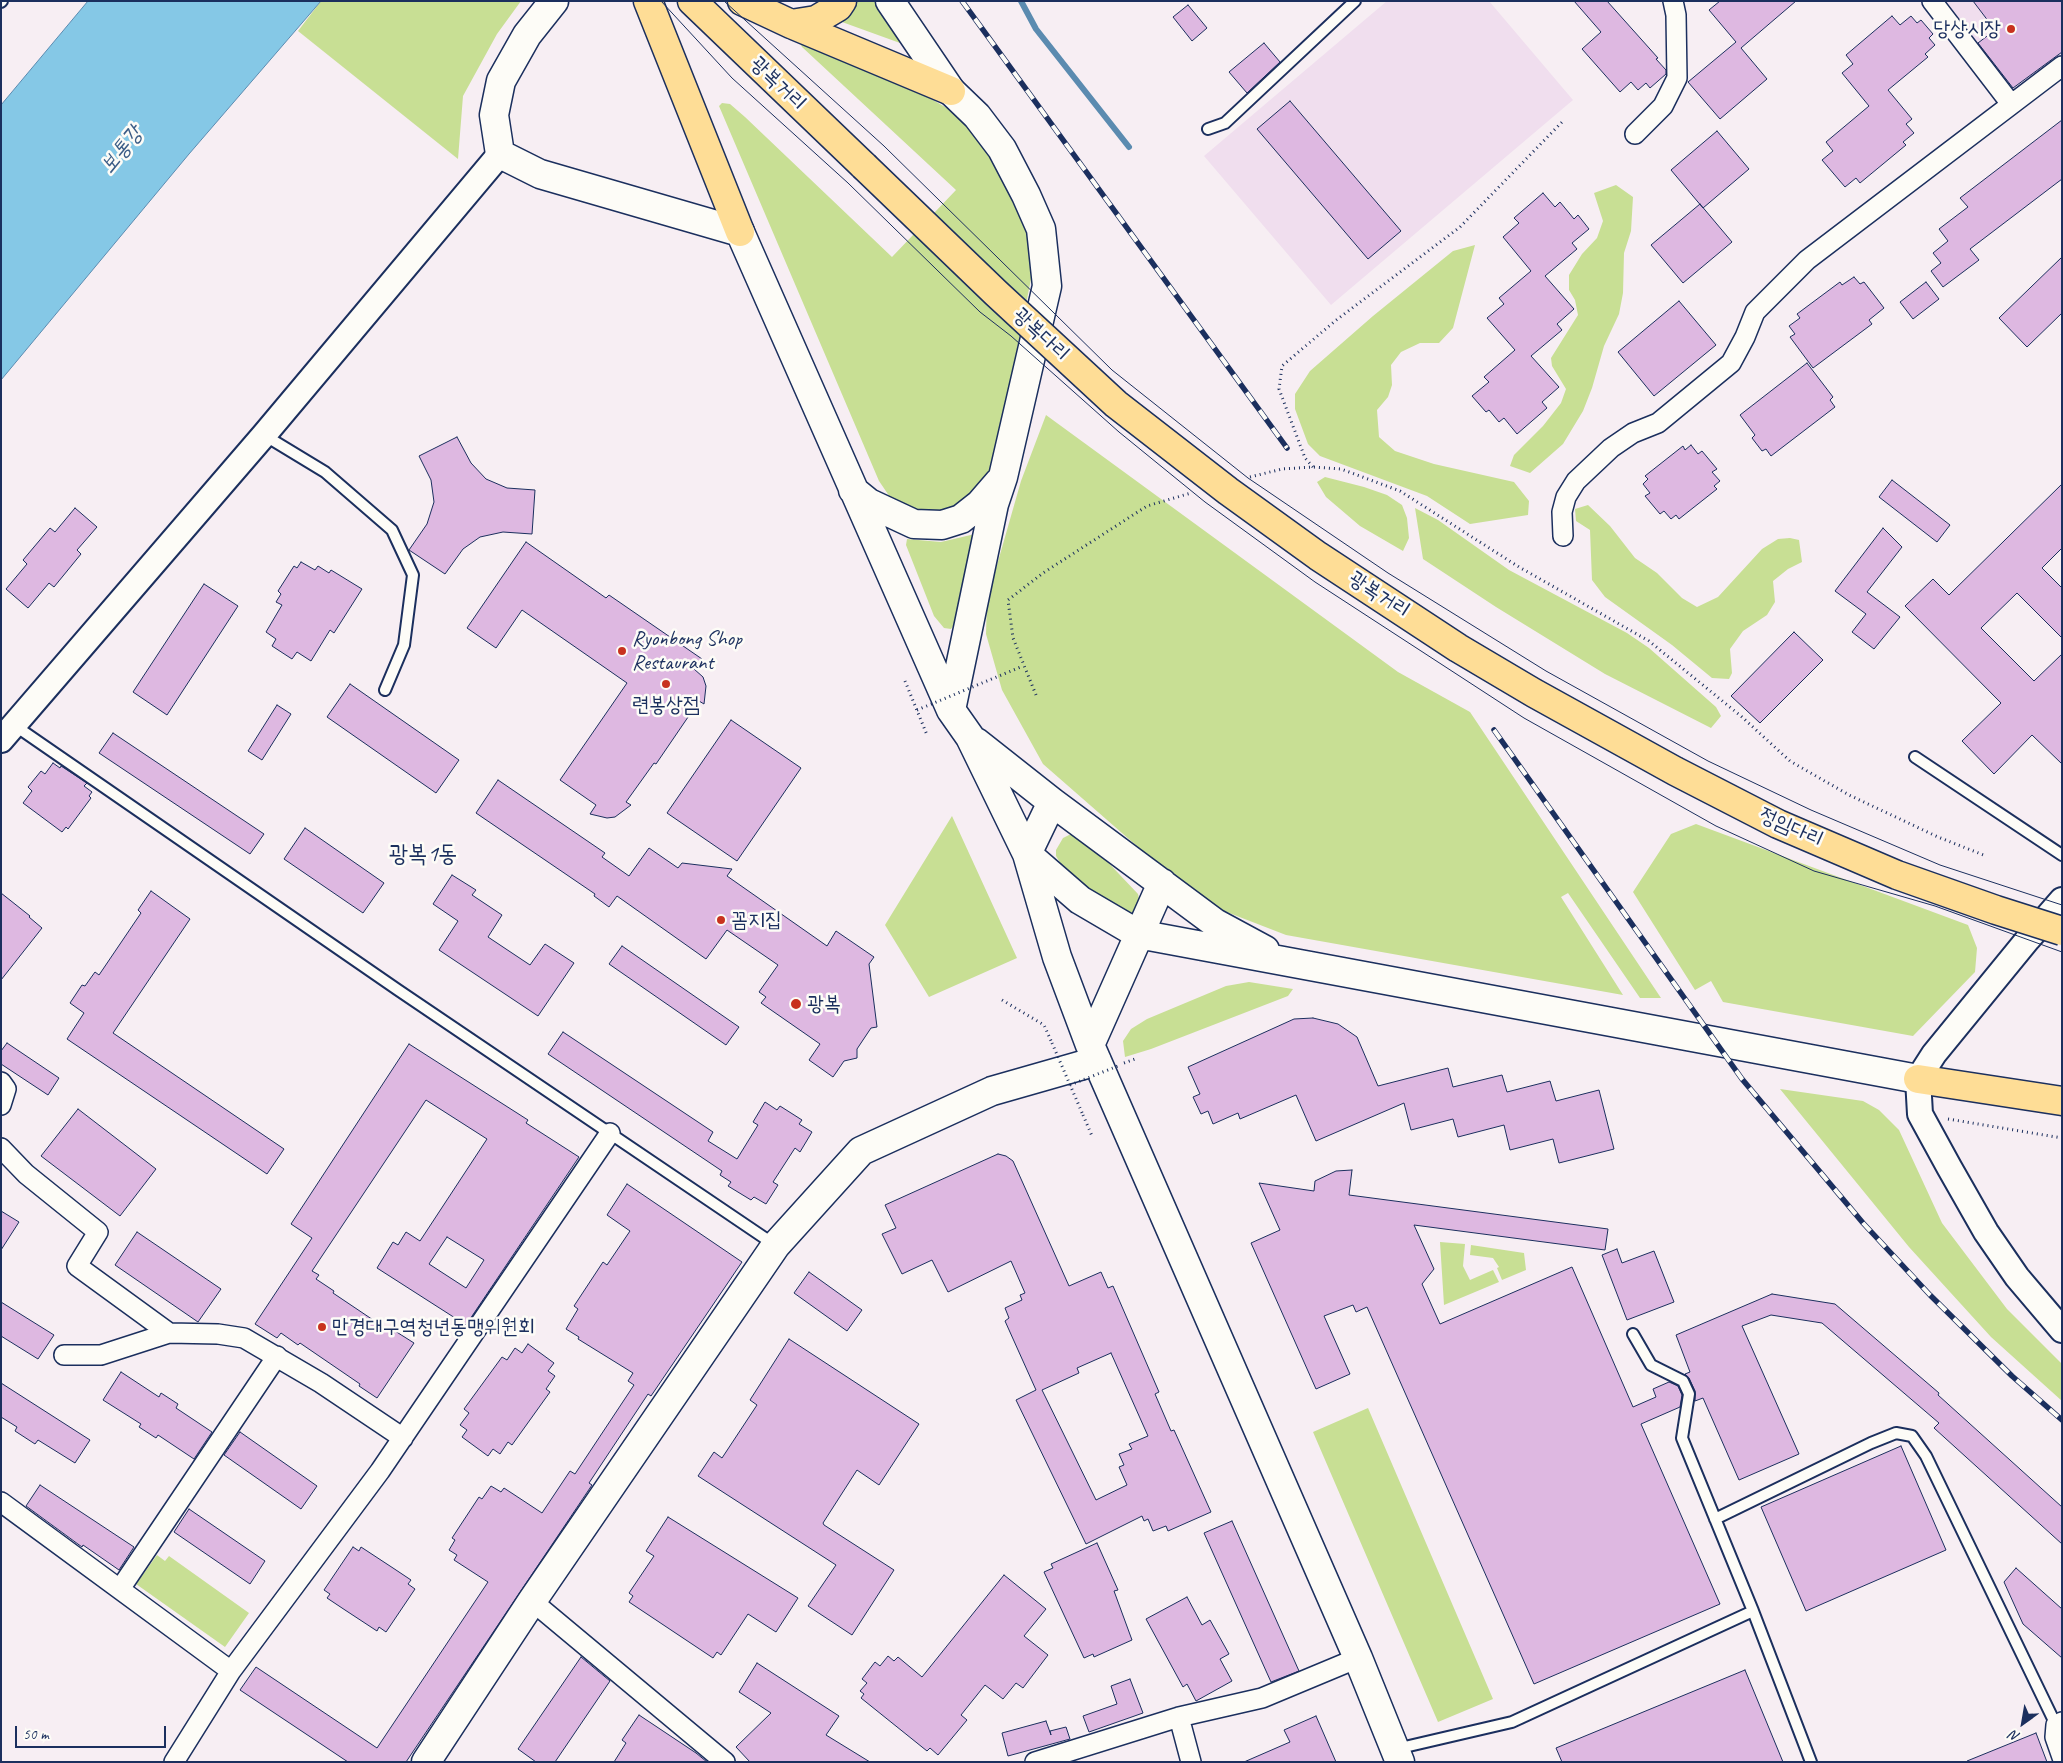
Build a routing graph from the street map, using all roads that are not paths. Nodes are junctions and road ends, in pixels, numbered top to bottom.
1 (554, 1) edge
2 (648, 1) edge
3 (692, 1) edge
4 (742, 1) edge
5 (842, 1) edge
6 (890, 1) edge
7 (1355, 1) edge
8 (1673, 1) edge
9 (1932, 1) edge
10 (791, 24) junction
11 (2062, 66) edge
12 (951, 91) junction
13 (2011, 104) junction
14 (1208, 129) dead end
15 (1634, 134) dead end
16 (500, 154) junction
17 (864, 166) joint
18 (740, 232) junction
19 (264, 435) junction
20 (1003, 477) junction
21 (1237, 485) joint
22 (853, 490) junction
23 (1563, 536) dead end
24 (385, 690) dead end
25 (1534, 693) joint
26 (950, 710) junction
27 (8, 732) edge
28 (970, 737) junction
29 (1915, 757) dead end
30 (1052, 802) junction
31 (1027, 854) junction
32 (2062, 855) edge
33 (1162, 883) junction
34 (2062, 900) edge
35 (2062, 931) edge
36 (1138, 934) junction
37 (1289, 963) junction
38 (1101, 1057) junction
39 (1918, 1079) junction
40 (1, 1082) edge
41 (2062, 1101) edge
42 (1, 1106) edge
43 (610, 1133) junction
44 (1, 1148) edge
45 (776, 1245) junction
46 (2062, 1330) edge
47 (169, 1334) junction
48 (1633, 1334) dead end
49 (64, 1355) dead end
50 (277, 1356) junction
51 (403, 1438) junction
52 (1, 1502) edge
53 (1715, 1519) junction
54 (120, 1589) junction
55 (532, 1601) junction
56 (1753, 1611) junction
57 (1358, 1658) junction
58 (231, 1671) junction
59 (1179, 1717) junction
60 (2059, 1723) edge
61 (1398, 1755) edge
62 (2062, 1757) edge
63 (174, 1762) edge
64 (426, 1762) edge
65 (724, 1762) edge
66 (1035, 1762) edge
67 (1191, 1762) edge
68 (1811, 1762) edge

1 - 16 main road
2 - 18 highway
3 - 17 highway, 광복거리
4 - 10 highway
5 - 10 highway
6 - 12 main road
7 - 14 lane
8 - 15 street
9 - 13 street
10 - 12 highway
11 - 13 street
12 - 20 main road
13 - 23 street
16 - 18 main road
16 - 19 street
17 - 21 highway, 광복다리, bridge
18 - 22 main road
19 - 24 lane
19 - 27 street
20 - 22 main road
20 - 26 main road
21 - 25 highway, 광복거리, bridge
22 - 26 main road
25 - 35 highway, 정임다리, bridge
26 - 28 main road
27 - 43 lane
28 - 30 main road
28 - 31 main road
29 - 32 lane
30 - 31 main road
30 - 33 main road
31 - 36 main road
31 - 38 main road
33 - 36 main road
33 - 37 main road
34 - 39 street
36 - 37 main road
36 - 38 main road
37 - 39 main road
38 - 45 main road
38 - 57 main road
39 - 41 highway
39 - 46 street
40 - 42 street
43 - 45 lane
43 - 51 street
44 - 47 street
45 - 55 main road
47 - 49 street
47 - 50 street
48 - 53 lane
50 - 51 street
50 - 54 street
51 - 58 street
52 - 54 street
53 - 56 lane
53 - 60 lane
54 - 58 street
55 - 64 main road
55 - 65 street
56 - 61 lane
56 - 68 lane
57 - 59 street
57 - 61 main road
58 - 63 street
59 - 66 street
59 - 67 street
60 - 62 street

